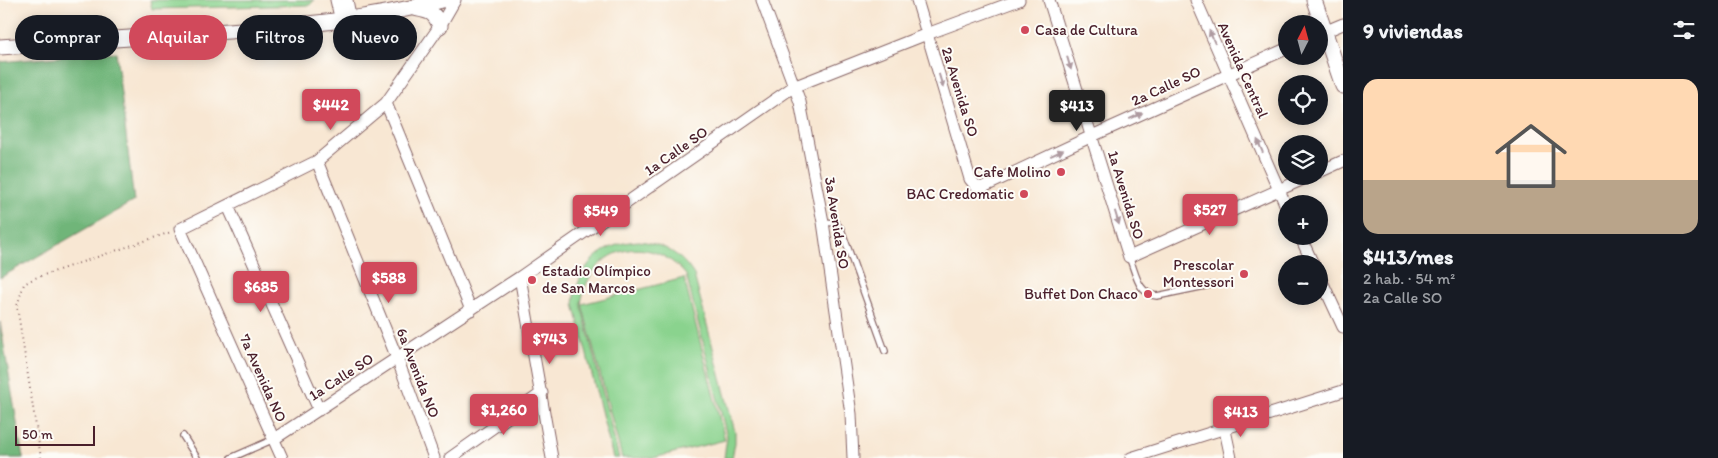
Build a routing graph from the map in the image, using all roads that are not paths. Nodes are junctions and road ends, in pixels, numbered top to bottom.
1 (336, 0) edge
2 (346, 0) edge
3 (442, 0) edge
4 (455, 0) edge
5 (762, 0) edge
6 (917, 0) edge
7 (1019, 0) edge
8 (1049, 0) edge
9 (1196, 0) edge
10 (1314, 0) edge
11 (414, 8) junction
12 (344, 15) edge
13 (346, 15) edge
14 (374, 15) edge
15 (1318, 15) edge
16 (333, 21) edge
17 (1343, 24) edge
18 (440, 26) junction
19 (1328, 30) edge
20 (927, 34) junction
21 (0, 47) edge
22 (1328, 48) edge
23 (1278, 52) edge
24 (1229, 74) junction
25 (1343, 86) edge
26 (794, 87) junction
27 (386, 103) junction
28 (1092, 136) junction
29 (316, 161) junction
30 (1343, 161) edge
31 (1328, 168) edge
32 (1291, 185) edge
33 (981, 188) joint
34 (1279, 191) junction
35 (1281, 195) edge
36 (228, 206) junction
37 (823, 222) junction
38 (1129, 257) junction
39 (520, 277) junction
40 (1210, 285) dead end
41 (1328, 294) edge
42 (471, 310) junction
43 (1343, 327) edge
44 (885, 351) dead end
45 (396, 358) junction
46 (1343, 391) edge
47 (542, 393) junction
48 (319, 410) junction
49 (1225, 430) junction
50 (183, 436) dead end
51 (274, 439) junction
52 (197, 458) edge
53 (231, 458) edge
54 (282, 458) edge
55 (434, 458) edge
56 (450, 458) edge
57 (552, 458) edge
58 (853, 458) edge
59 (1131, 458) edge
60 (1231, 458) edge

1 - 12 street
2 - 13 street
3 - 11 main road
4 - 18 street
5 - 26 street, 3a Avenida SO
6 - 20 street, 2a Avenida SO
7 - 20 street, 1a Calle SO
8 -> 28 street, 1a Avenida SO
24 -> 9 street, Avenida Central
10 - 15 main road
11 - 14 main road
11 - 18 main road
16 - 21 main road
17 - 19 street
18 - 27 street
20 - 26 street, 1a Calle SO
20 -> 33 street, 2a Avenida SO
22 - 25 main road
23 - 24 street, 2a Calle SO
28 -> 24 street, 2a Calle SO
34 -> 24 street, Avenida Central
26 - 37 street, 3a Avenida SO
26 - 39 street, 1a Calle SO
27 - 29 street
27 - 42 street
33 -> 28 street, 2a Calle SO
28 -> 38 street, 1a Avenida SO
29 - 36 street
29 - 45 street, 6a Avenida NO
30 - 31 street
32 - 34 street
34 - 35 street, Avenida Central
34 - 38 street
36 - 48 street
36 - 51 street, 7a Avenida NO
37 - 44 lane
37 - 58 street, 3a Avenida SO
38 - 40 lane
39 - 42 street, 1a Calle SO
39 - 47 street
41 - 43 street
42 - 45 street, 1a Calle SO
45 - 48 street, 1a Calle SO
45 - 55 street, 6a Avenida NO
46 - 49 street
47 - 56 street
47 - 57 street
48 - 51 street, 1a Calle SO
49 - 59 street
49 - 60 street
50 - 52 lane
51 - 53 lane
51 - 54 street, 7a Avenida NO

